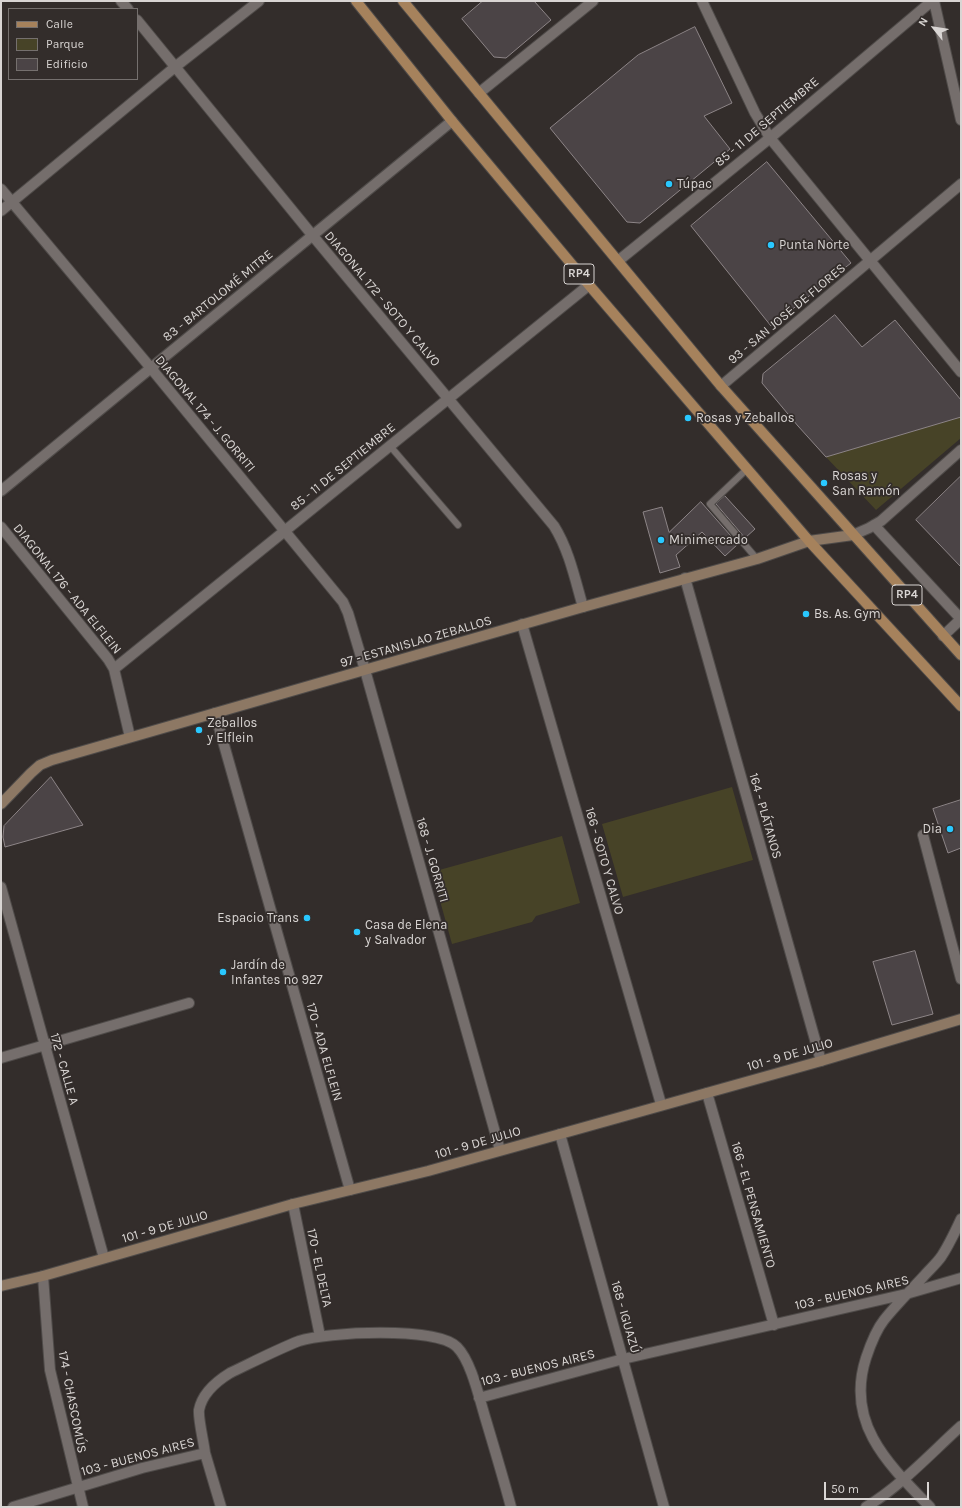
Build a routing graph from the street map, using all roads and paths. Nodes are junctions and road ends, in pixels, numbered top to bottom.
1 (259, 1) edge
2 (356, 1) edge
3 (403, 1) edge
4 (593, 1) edge
5 (702, 1) edge
6 (933, 1) edge
7 (138, 21) edge
8 (175, 67) junction
9 (479, 93) junction
10 (961, 120) edge
11 (452, 121) junction
12 (770, 138) junction
13 (961, 184) edge
14 (1, 189) edge
15 (12, 202) junction
16 (1, 211) edge
17 (313, 236) junction
18 (618, 261) junction
19 (870, 261) junction
20 (589, 286) junction
21 (150, 367) junction
22 (961, 372) edge
23 (721, 386) junction
24 (449, 398) junction
25 (390, 446) junction
26 (961, 450) edge
27 (747, 469) junction
28 (1, 491) edge
29 (458, 525) dead end
30 (874, 525) junction
31 (1, 527) edge
32 (285, 531) junction
33 (853, 535) junction
34 (809, 541) junction
35 (757, 559) junction
36 (685, 578) junction
37 (583, 607) junction
38 (961, 619) edge
39 (522, 624) junction
40 (943, 636) junction
41 (961, 655) edge
42 (114, 668) junction
43 (365, 670) junction
44 (961, 706) edge
45 (215, 713) junction
46 (130, 737) junction
47 (1, 804) edge
48 (923, 835) dead end
49 (1, 887) edge
50 (961, 979) edge
51 (189, 1003) dead end
52 (961, 1019) edge
53 (44, 1046) junction
54 (1, 1058) edge
55 (821, 1061) junction
56 (707, 1093) junction
57 (661, 1104) junction
58 (560, 1134) junction
59 (500, 1150) junction
60 (350, 1190) junction
61 (293, 1204) junction
62 (961, 1219) edge
63 (104, 1258) junction
64 (43, 1276) junction
65 (961, 1278) edge
66 (1, 1286) edge
67 (906, 1294) junction
68 (774, 1325) junction
69 (320, 1336) junction
70 (623, 1359) junction
71 (479, 1398) junction
72 (961, 1426) edge
73 (205, 1453) junction
74 (903, 1479) junction
75 (77, 1487) junction
76 (13, 1507) edge
77 (83, 1507) edge
78 (221, 1507) edge
79 (512, 1507) edge
80 (664, 1507) edge
81 (866, 1507) edge
82 (930, 1507) edge

1 - 8 street
2 - 11 main road, RP4
3 - 9 main road, RP4
4 - 9 street
5 - 12 street
6 - 10 street
6 - 12 street, 85 - 11 DE SEPTIEMBRE
7 - 8 street, DIAGONAL 172 - SOTO Y CALVO
8 - 15 street
8 - 17 street, DIAGONAL 172 - SOTO Y CALVO
9 - 18 main road, RP4
11 - 17 street, 83 - BARTOLOMÉ MITRE
11 - 20 main road, RP4
12 - 18 street, 85 - 11 DE SEPTIEMBRE
12 - 19 street
13 - 19 street, 93 - SAN JOSÉ DE FLORES
14 - 15 street, DIAGONAL 174 - J. GORRITI
15 - 16 street
15 - 21 street, DIAGONAL 174 - J. GORRITI
17 - 21 street, 83 - BARTOLOMÉ MITRE
17 - 24 street, DIAGONAL 172 - SOTO Y CALVO
18 - 23 main road, RP4
19 - 22 street
19 - 23 street, 93 - SAN JOSÉ DE FLORES
20 - 24 street, 85 - 11 DE SEPTIEMBRE
20 - 27 main road, RP4
21 - 28 street, 83 - BARTOLOMÉ MITRE
21 - 32 street, DIAGONAL 174 - J. GORRITI
23 - 33 main road, RP4
24 - 25 street, 85 - 11 DE SEPTIEMBRE
24 - 37 street, DIAGONAL 172 - SOTO Y CALVO
25 - 29 lane
25 - 32 street, 85 - 11 DE SEPTIEMBRE
26 - 30 street
27 - 34 main road, RP4
27 - 35 lane
30 - 33 street
30 - 38 street
31 - 42 street, DIAGONAL 176 - ADA ELFLEIN
32 - 42 street, 85 - 11 DE SEPTIEMBRE
32 - 43 street, DIAGONAL 174 - J. GORRITI
33 - 34 street, 97 - ESTANISLAO ZEBALLOS
33 - 40 main road, RP4
34 - 35 street, 97 - ESTANISLAO ZEBALLOS
34 - 44 main road, RP4
35 - 36 street, 97 - ESTANISLAO ZEBALLOS
36 - 37 street, 97 - ESTANISLAO ZEBALLOS
36 - 55 street, 164 - PLÁTANOS
37 - 39 street, 97 - ESTANISLAO ZEBALLOS
38 - 40 street
39 - 43 street, 97 - ESTANISLAO ZEBALLOS
39 - 57 street, 166 - SOTO Y CALVO
40 - 41 main road, RP4
42 - 46 street, DIAGONAL 176 - ADA ELFLEIN
43 - 45 street, 97 - ESTANISLAO ZEBALLOS
43 - 59 street, 168 - J. GORRITI
45 - 46 street, 97 - ESTANISLAO ZEBALLOS
45 - 60 street, 170 - ADA ELFLEIN
46 - 47 street, 97 - ESTANISLAO ZEBALLOS
48 - 50 street
49 - 53 street, 172 - CALLE A
51 - 53 street
52 - 55 street, 101 - 9 DE JULIO
53 - 54 street
53 - 63 street, 172 - CALLE A
55 - 56 street, 101 - 9 DE JULIO
56 - 57 street, 101 - 9 DE JULIO
56 - 68 street, 166 - EL PENSAMIENTO
57 - 58 street, 101 - 9 DE JULIO
58 - 59 street, 101 - 9 DE JULIO
58 - 70 street, 168 - IGUAZÚ
59 - 60 street, 101 - 9 DE JULIO
60 - 61 street, 101 - 9 DE JULIO
61 - 63 street, 101 - 9 DE JULIO
61 - 69 street, 170 - EL DELTA
62 - 67 street
63 - 64 street, 101 - 9 DE JULIO
64 - 66 street, 101 - 9 DE JULIO
64 - 75 street, 174 - CHASCOMÚS
65 - 67 street, 103 - BUENOS AIRES
67 - 68 street, 103 - BUENOS AIRES
67 - 74 street
68 - 70 street, 103 - BUENOS AIRES
69 - 71 street, 103 - BUENOS AIRES
69 - 73 street, 103 - BUENOS AIRES
70 - 71 street, 103 - BUENOS AIRES
70 - 80 street, 168 - IGUAZÚ
71 - 79 street
72 - 74 street
73 - 75 street, 103 - BUENOS AIRES
73 - 78 street
74 - 81 street
74 - 82 street
75 - 76 street, 103 - BUENOS AIRES
75 - 77 street, 174 - CHASCOMÚS

